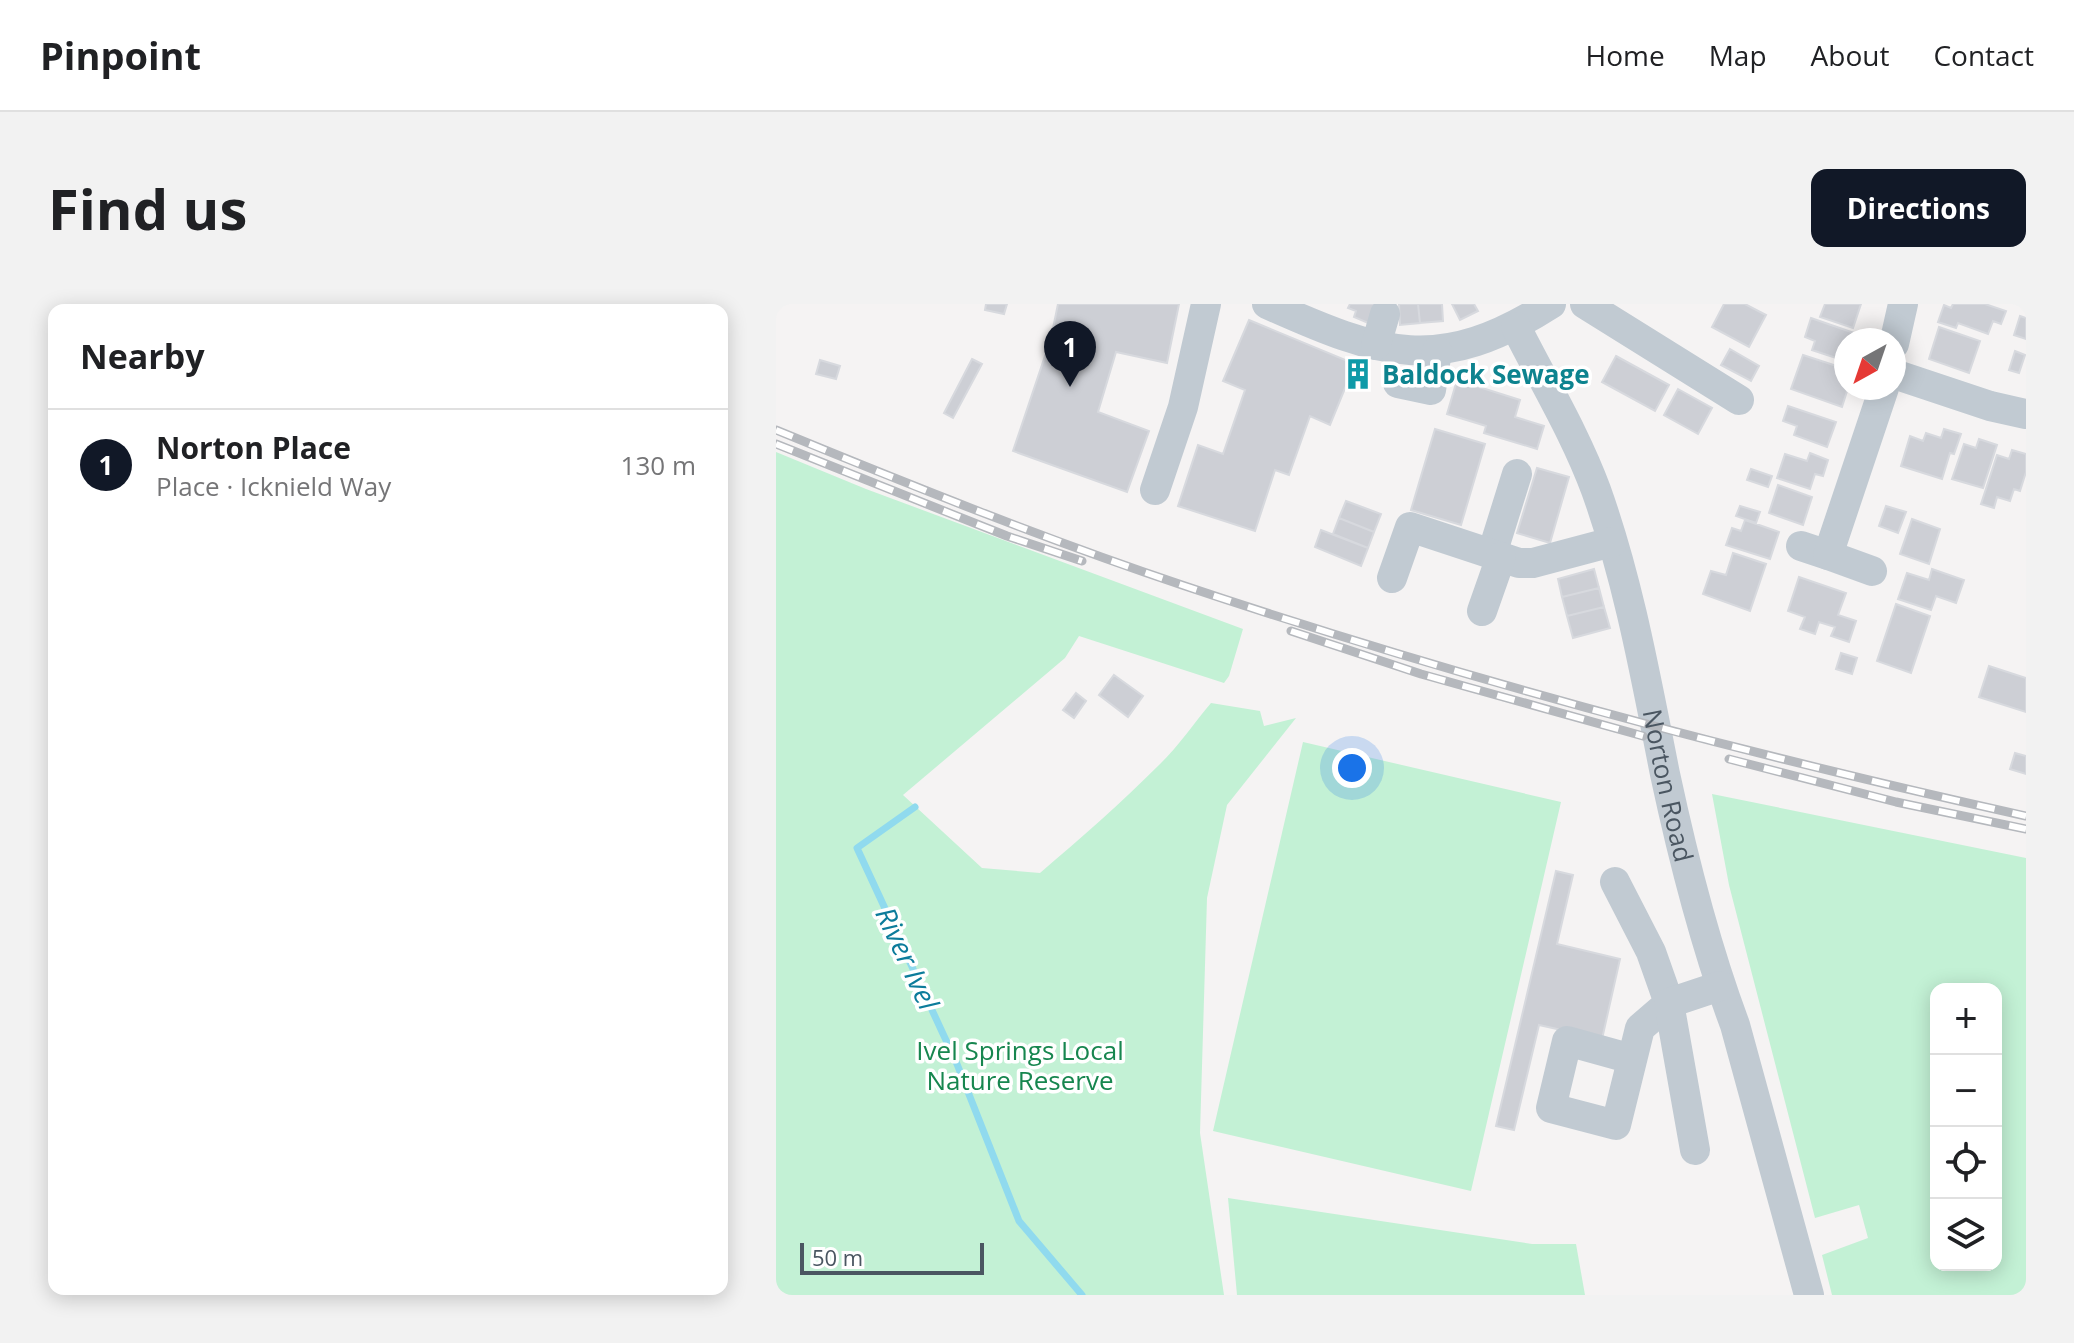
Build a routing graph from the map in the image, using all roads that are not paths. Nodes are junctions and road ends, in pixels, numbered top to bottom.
1 (1206, 304) edge
2 (1267, 304) edge
3 (1551, 304) edge
4 (1585, 304) edge
5 (1903, 304) edge
6 (1385, 314) dead end
7 (1516, 327) junction
8 (1898, 328) edge
9 (1376, 345) junction
10 (1437, 351) junction
11 (1906, 378) edge
12 (1398, 383) dead end
13 (1739, 400) dead end
14 (1879, 400) edge
15 (2026, 414) edge
16 (1517, 474) dead end
17 (1155, 490) dead end
18 (1612, 542) junction
19 (1497, 555) junction
20 (1872, 571) dead end
21 (1392, 578) dead end
22 (1482, 611) dead end
23 (1615, 882) dead end
24 (1720, 986) junction
25 (1669, 1003) junction
26 (1632, 1059) dead end
27 (1695, 1150) dead end
28 (1809, 1295) edge

1 - 17 street
2 - 9 street
3 - 7 street
4 - 13 street
5 - 8 street
6 - 9 street
7 - 10 street
7 - 18 street, Norton Road
9 - 10 street
10 - 12 street
11 - 15 street
14 - 20 street
16 - 19 street
18 - 19 street
18 - 24 street, Norton Road
19 - 21 street
19 - 22 street
23 - 25 street
24 - 25 street
24 - 28 street, Norton Road
25 - 26 street
25 - 27 street

